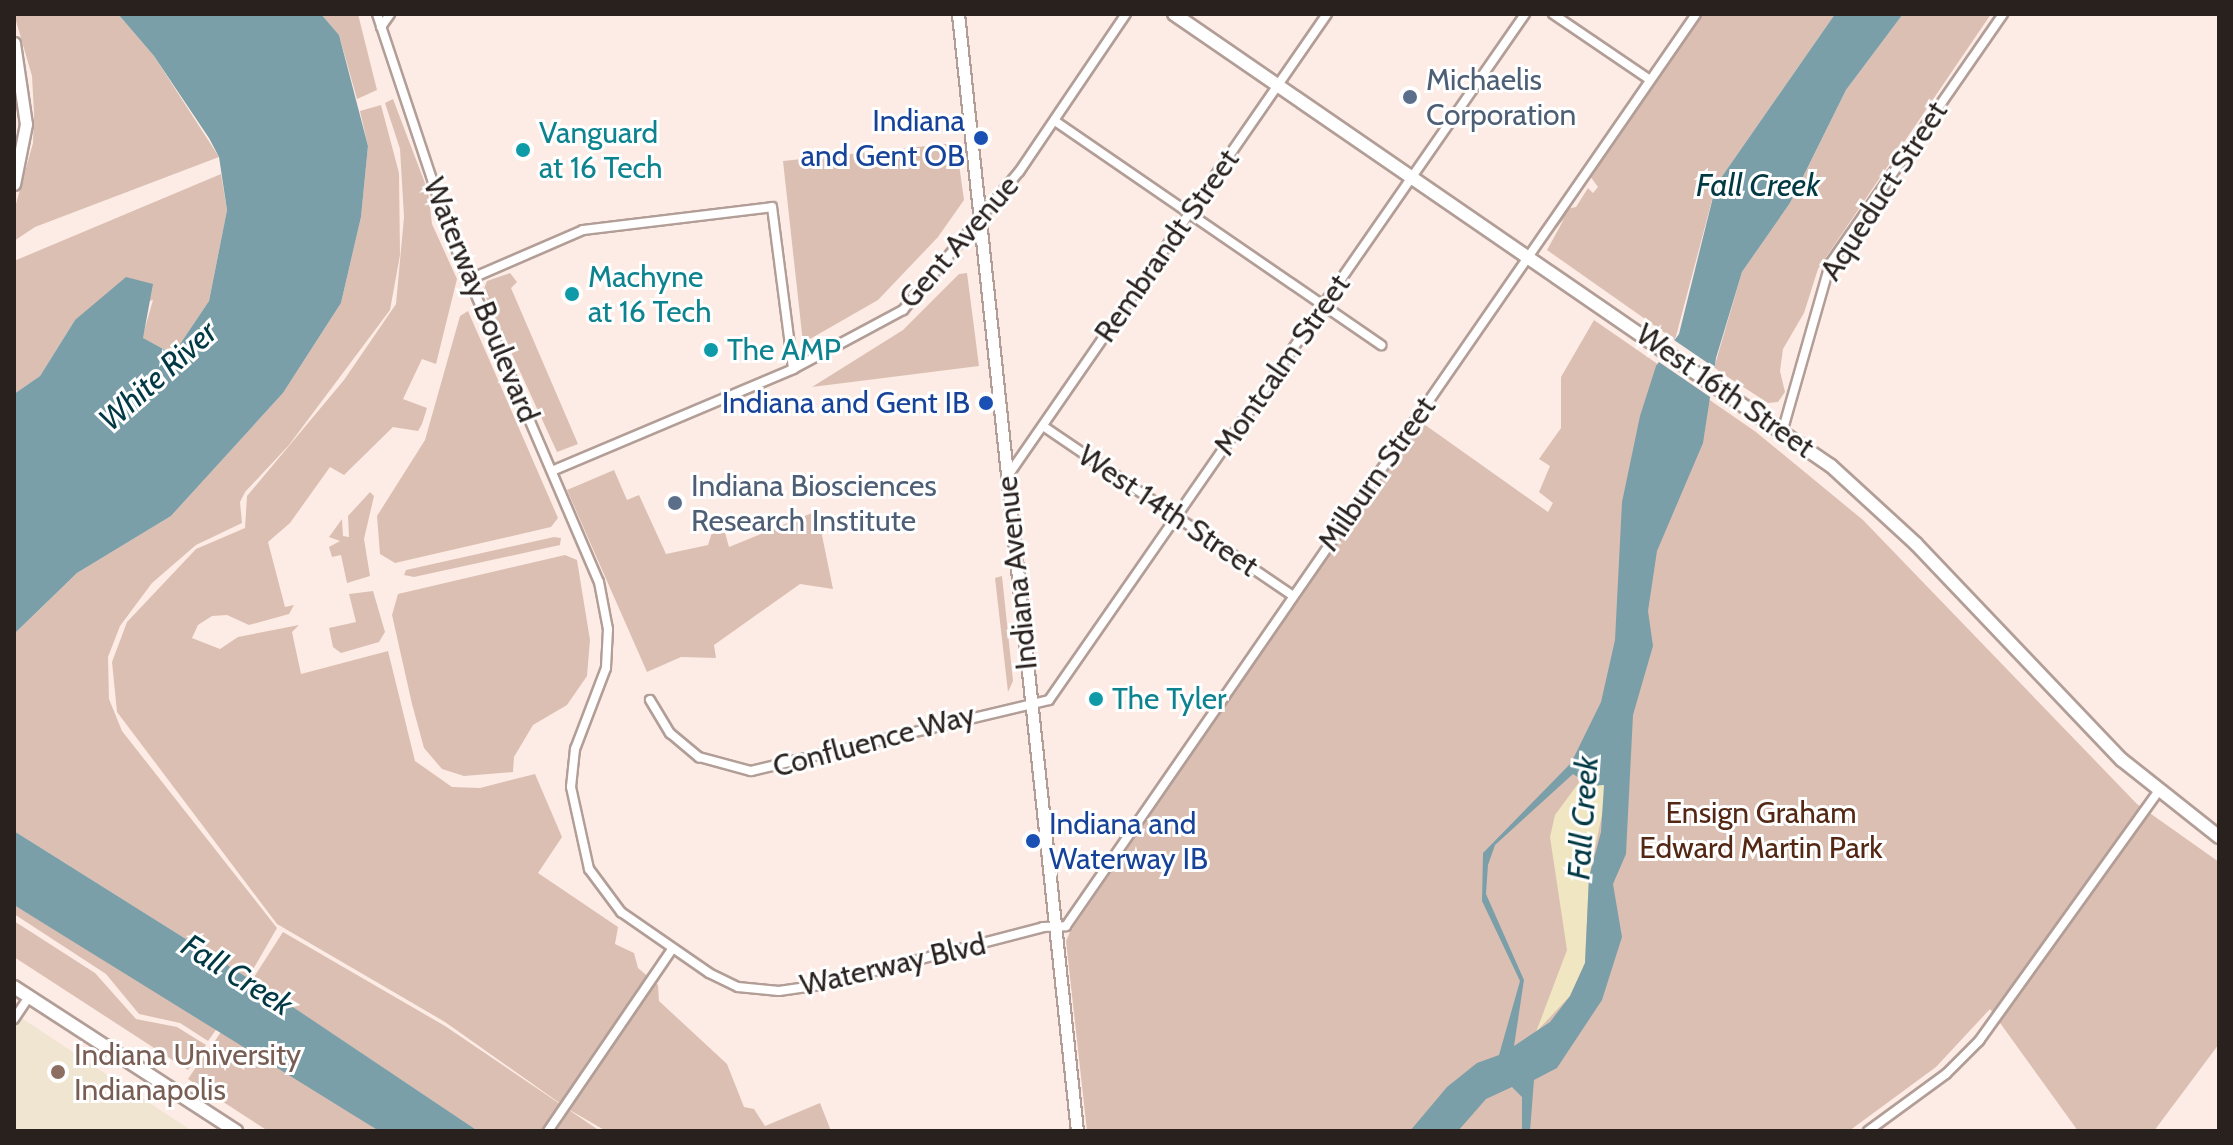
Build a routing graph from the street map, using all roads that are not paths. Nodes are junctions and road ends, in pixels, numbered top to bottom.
1 (377, 14) edge
2 (390, 14) edge
3 (958, 14) edge
4 (1126, 14) edge
5 (1174, 14) edge
6 (1327, 14) edge
7 (1525, 14) edge
8 (1553, 14) edge
9 (1696, 14) edge
10 (2003, 14) edge
11 (381, 27) junction
12 (14, 43) edge
13 (1650, 80) junction
14 (1278, 84) junction
15 (1055, 121) junction
16 (1413, 176) junction
17 (14, 184) edge
18 (1189, 214) junction
19 (980, 220) junction
20 (1528, 256) junction
21 (470, 279) junction
22 (1323, 306) junction
23 (1381, 345) dead end
24 (793, 369) junction
25 (1043, 426) junction
26 (1783, 429) junction
27 (552, 471) junction
28 (1007, 478) junction
29 (1177, 517) junction
30 (599, 582) joint
31 (1293, 596) junction
32 (650, 700) dead end
33 (1032, 706) junction
34 (2158, 792) junction
35 (2219, 837) edge
36 (1055, 926) junction
37 (672, 949) junction
38 (14, 987) edge
39 (29, 997) junction
40 (14, 1019) edge
41 (236, 1131) edge
42 (548, 1131) edge
43 (1077, 1131) edge
44 (1868, 1131) edge

1 - 11 street, Waterway Boulevard
2 - 11 street
3 - 19 main road, Indiana Avenue
4 - 15 street, Gent Avenue
5 - 14 main road, West 16th Street
6 - 14 street, Rembrandt Street
7 - 16 street, Montcalm Street
8 - 13 street
9 - 13 street, Milburn Street
10 - 26 street, Aqueduct Street
11 - 21 street, Waterway Boulevard
12 - 17 main road
13 - 20 street, Milburn Street
14 - 16 main road, West 16th Street
14 - 18 street, Rembrandt Street
15 - 18 street
15 - 19 street, Gent Avenue
16 - 20 main road, West 16th Street
16 - 22 street, Montcalm Street
18 - 22 street
18 - 25 street, Rembrandt Street
19 - 24 street, Gent Avenue
19 - 28 main road, Indiana Avenue
20 - 26 main road, West 16th Street
20 - 31 street, Milburn Street
21 - 24 street
21 - 27 street, Waterway Boulevard
22 - 23 street
22 - 29 street, Montcalm Street
24 - 27 street, Gent Avenue
25 - 28 street, Rembrandt Street
25 - 29 street, West 14th Street
26 - 34 main road, West 16th Street
27 - 30 street, Waterway Boulevard
28 - 33 main road, Indiana Avenue
29 - 31 street, West 14th Street
29 - 33 street, Montcalm Street
30 - 37 street, Waterway Blvd
31 - 36 street, Milburn Street
32 - 33 street, Confluence Way
33 - 36 main road, Indiana Avenue
34 - 35 main road, West 16th Street
34 - 44 street
36 - 37 street, Waterway Blvd
36 - 43 main road, Indiana Avenue
37 - 42 street
38 - 39 main road
39 - 40 street
39 - 41 main road

